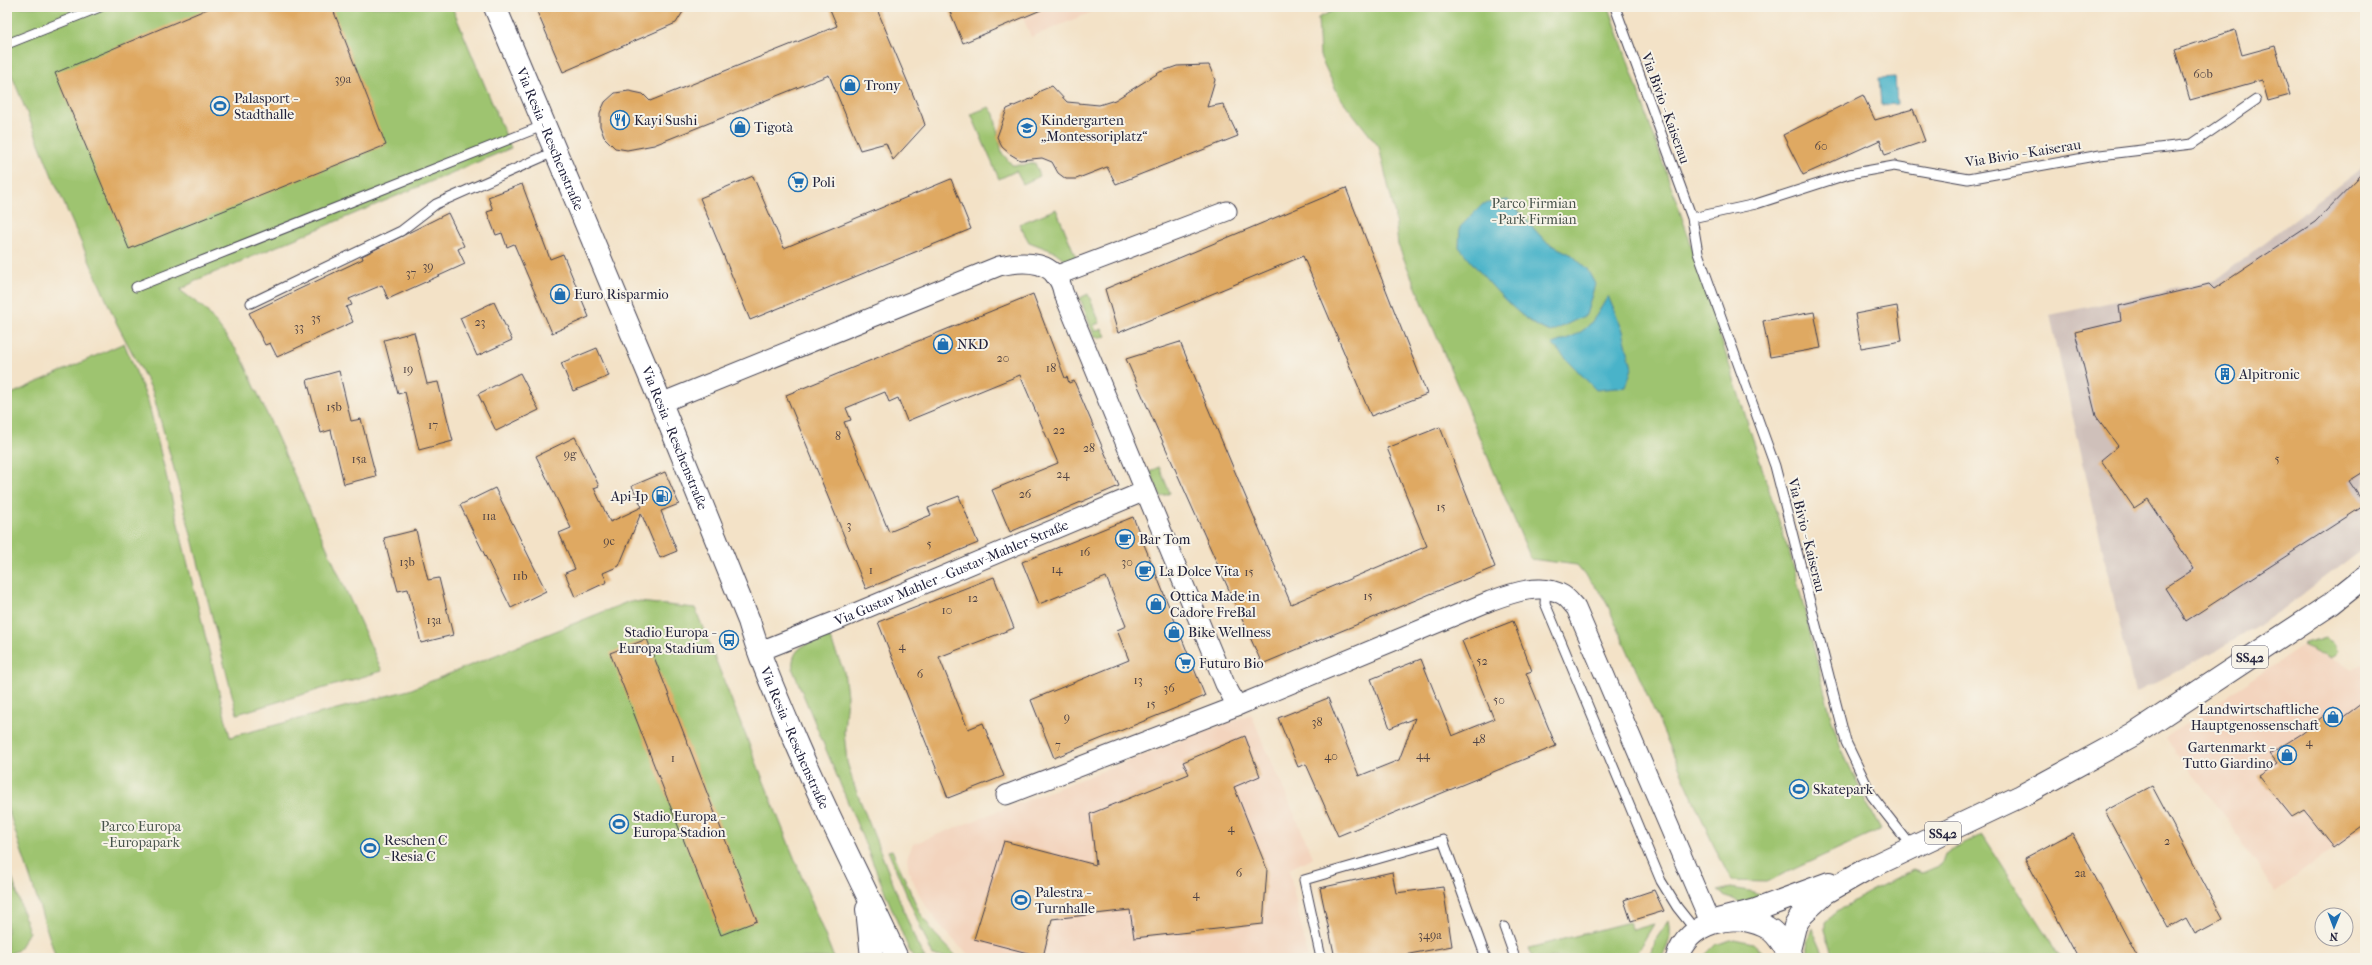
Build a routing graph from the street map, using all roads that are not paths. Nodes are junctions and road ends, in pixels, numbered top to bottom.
1 (100, 7) edge
2 (495, 7) edge
3 (1615, 7) edge
4 (7, 44) edge
5 (2256, 100) dead end
6 (545, 125) junction
7 (556, 151) junction
8 (1227, 211) dead end
9 (1692, 218) junction
10 (1055, 276) junction
11 (136, 287) dead end
12 (251, 302) dead end
13 (661, 403) junction
14 (1145, 491) junction
15 (2365, 577) edge
16 (1546, 590) junction
17 (758, 652) junction
18 (1238, 706) junction
19 (1006, 795) dead end
20 (1913, 848) junction
21 (855, 867) junction
22 (1865, 870) junction
23 (863, 889) junction
24 (1703, 926) junction
25 (1504, 927) dead end
26 (894, 957) edge
27 (872, 958) edge
28 (1321, 958) edge
29 (1486, 958) edge
30 (1515, 958) edge
31 (1677, 958) edge
32 (1791, 958) edge

1 - 4 lane
2 - 6 main road, Via Resia - Reschenstraße
3 - 9 lane, Via Bivio - Kaiserau
5 - 9 lane, Via Bivio - Kaiserau
6 - 7 main road, Via Resia - Reschenstraße
6 - 11 lane
7 - 12 lane
7 - 13 main road, Via Resia - Reschenstraße
8 - 10 street
9 - 20 lane, Via Bivio - Kaiserau
10 - 13 street
10 - 14 street
13 - 17 main road, Via Resia - Reschenstraße
14 - 17 street, Via Gustav Mahler - Gustav-Mahler-Straße
14 - 18 street
15 - 20 main road, SS42
16 - 18 street
16 - 24 lane
16 - 24 street
17 - 21 main road, Via Resia - Reschenstraße
18 - 19 street
20 - 22 main road, SS42
21 - 23 main road, Via Resia - Reschenstraße
21 - 26 main road, Via Resia - Reschenstraße
22 - 24 main road, SS42
22 - 32 main road, SS42
23 - 26 main road, Via Resia - Reschenstraße
23 - 27 main road
24 - 31 main road
24 - 32 main road
25 - 30 lane
28 - 29 lane

